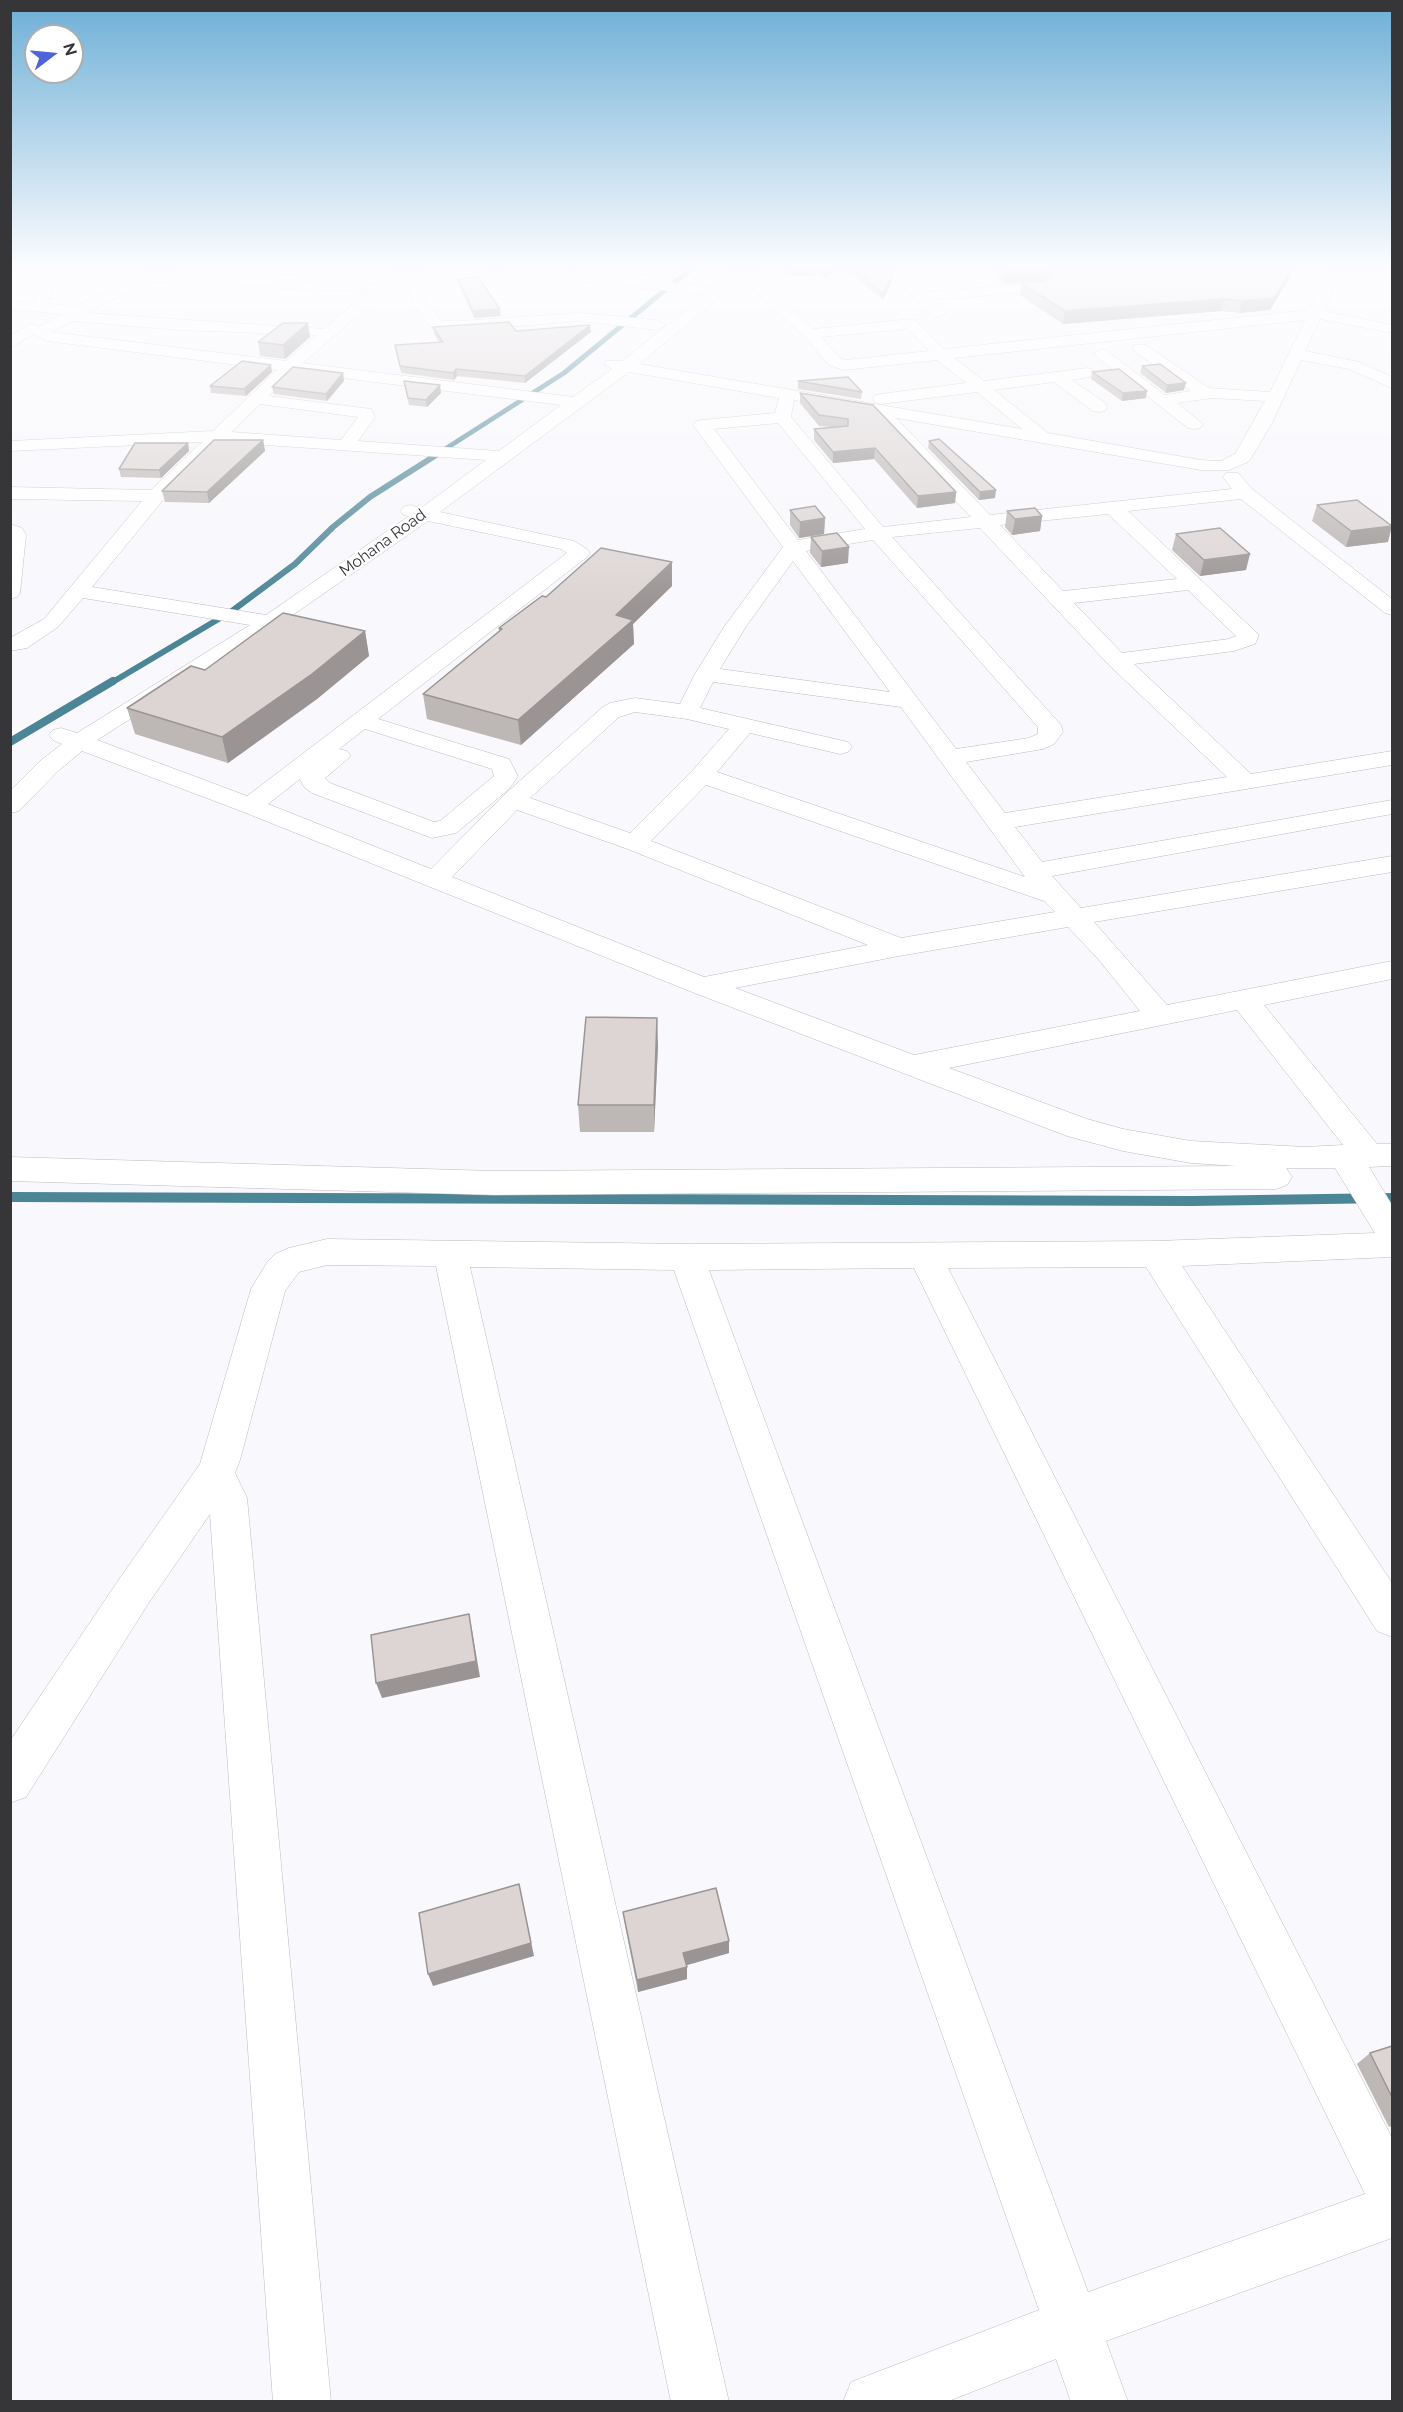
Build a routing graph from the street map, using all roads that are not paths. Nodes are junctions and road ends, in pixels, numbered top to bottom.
1 (275, 381) edge
2 (404, 381) edge
3 (597, 381) edge
4 (710, 381) edge
5 (971, 381) edge
6 (1029, 381) edge
7 (1062, 381) edge
8 (1137, 381) edge
9 (1187, 381) edge
10 (1284, 381) edge
11 (979, 387) junction
12 (788, 394) junction
13 (1206, 394) junction
14 (1276, 397) junction
15 (256, 399) junction
16 (1162, 399) junction
17 (567, 402) junction
18 (846, 404) junction
19 (1099, 407) dead end
20 (878, 409) junction
21 (782, 417) junction
22 (1194, 424) dead end
23 (216, 436) junction
24 (1041, 436) junction
25 (346, 445) junction
26 (10, 446) edge
27 (492, 456) junction
28 (1223, 466) junction
29 (10, 493) edge
30 (1245, 493) junction
31 (156, 496) junction
32 (1111, 506) junction
33 (416, 512) junction
34 (984, 520) junction
35 (10, 530) edge
36 (878, 533) junction
37 (794, 547) junction
38 (1194, 583) junction
39 (78, 591) junction
40 (10, 593) edge
41 (1059, 598) junction
42 (1392, 609) edge
43 (245, 617) junction
44 (10, 645) edge
45 (1117, 660) junction
46 (706, 674) junction
47 (908, 701) junction
48 (687, 712) junction
49 (371, 725) junction
50 (745, 725) junction
51 (70, 738) junction
52 (840, 747) dead end
53 (949, 757) junction
54 (1392, 758) edge
55 (23, 765) dead end
56 (702, 775) junction
57 (1246, 782) junction
58 (513, 800) junction
59 (10, 806) edge
60 (250, 806) junction
61 (1392, 807) edge
62 (998, 822) junction
63 (634, 843) junction
64 (1392, 864) edge
65 (1034, 871) junction
66 (435, 880) junction
67 (1053, 895) junction
68 (1075, 918) junction
69 (899, 947) junction
70 (1390, 973) edge
71 (702, 986) junction
72 (1244, 999) junction
73 (1160, 1016) junction
74 (910, 1066) junction
75 (1366, 1161) edge
76 (10, 1169) edge
77 (1391, 1235) edge
78 (450, 1254) junction
79 (924, 1254) junction
80 (1156, 1254) junction
81 (687, 1257) junction
82 (215, 1474) junction
83 (1392, 1618) edge
84 (10, 1781) edge
85 (1392, 2193) edge
86 (1392, 2211) edge
87 (1072, 2325) junction
88 (302, 2402) edge
89 (700, 2402) edge
90 (871, 2402) edge
91 (1100, 2402) edge

1 - 15 street
2 - 17 street
3 - 17 street, Mohana Road
4 - 12 street
5 - 11 street
6 - 11 street
7 - 19 street
8 - 16 street
9 - 13 street
10 - 14 street
11 - 18 street
11 - 24 street
12 - 18 street
12 - 21 street
13 - 14 street
13 - 16 street
14 - 28 street
15 - 23 street
15 - 25 street
16 - 22 street
17 - 27 street, Mohana Road
18 - 20 street
20 - 24 street
20 - 34 street
21 - 36 street
21 - 37 street
23 - 25 street
23 - 26 street
23 - 31 street
24 - 28 street
25 - 27 street
27 - 33 street, Mohana Road
28 - 30 street
29 - 31 street
30 - 32 street
30 - 42 street
31 - 39 street
32 - 34 street
32 - 38 street
33 - 43 street, Mohana Road
33 - 49 street
34 - 36 street
34 - 41 street
35 - 40 street
36 - 37 street
36 - 53 street
37 - 46 street
37 - 47 street
38 - 41 street
38 - 45 street
39 - 43 street
39 - 44 street
41 - 45 street
43 - 51 street, Mohana Road
45 - 57 street
46 - 47 street
46 - 48 street
47 - 53 street
48 - 50 street
48 - 58 street
49 - 49 street
49 - 60 street
50 - 52 street
50 - 56 street
51 - 55 street, Mohana Road
51 - 59 street, Mohana Road
51 - 60 street
53 - 62 street
54 - 57 street
56 - 63 street
56 - 67 street
57 - 62 street
58 - 63 street
58 - 66 street
60 - 66 street
61 - 65 street
62 - 65 street
63 - 69 street
64 - 68 street
65 - 67 street
66 - 71 street
67 - 68 street
68 - 69 street
68 - 73 street
69 - 71 street
70 - 72 street
71 - 74 street
72 - 73 street
72 - 75 street
73 - 74 street
74 - 75 street
75 - 76 street
75 - 77 street
77 - 80 street
78 - 81 street
78 - 82 street
78 - 89 street
79 - 80 street
79 - 81 street
79 - 85 street
80 - 83 street
81 - 87 street
82 - 84 street
82 - 88 street
86 - 87 street
87 - 90 street
87 - 91 street

